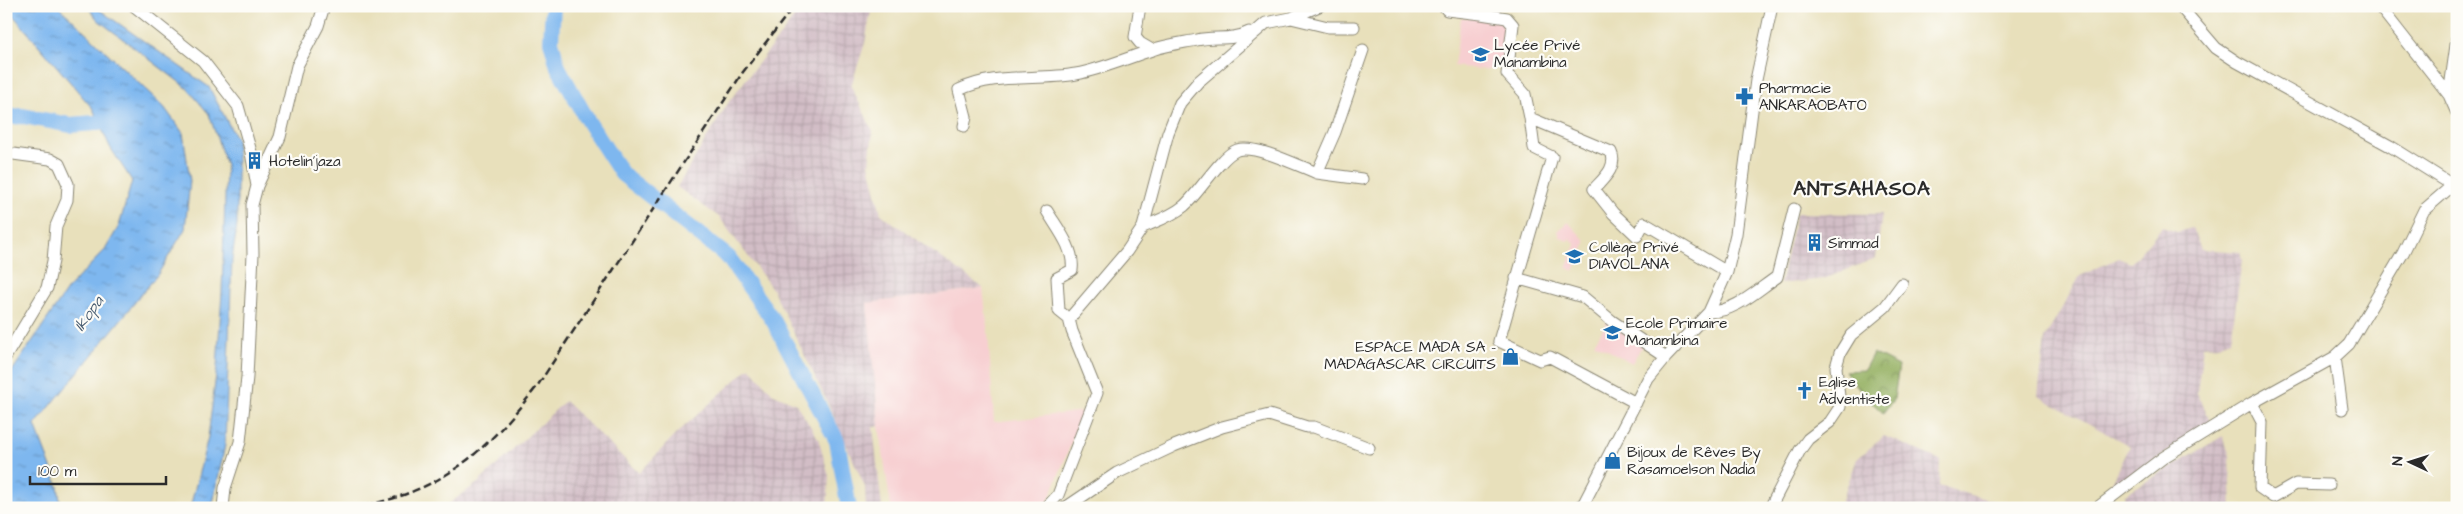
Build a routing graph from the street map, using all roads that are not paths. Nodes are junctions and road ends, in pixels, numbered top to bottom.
1 (134, 6) edge
2 (324, 6) edge
3 (1140, 6) edge
4 (1319, 6) edge
5 (1444, 6) edge
6 (1772, 6) edge
7 (2180, 6) edge
8 (2379, 6) edge
9 (1485, 10) edge
10 (1290, 18) junction
11 (1266, 23) junction
12 (1354, 27) dead end
13 (2457, 38) edge
14 (1152, 50) junction
15 (1363, 50) dead end
16 (2449, 95) junction
17 (2457, 113) edge
18 (1530, 118) junction
19 (964, 126) dead end
20 (251, 152) junction
21 (6, 153) edge
22 (271, 156) junction
23 (1317, 173) junction
24 (1362, 179) dead end
25 (2457, 184) edge
26 (257, 186) junction
27 (1794, 210) dead end
28 (1047, 211) dead end
29 (1143, 227) junction
30 (1727, 272) junction
31 (1516, 278) junction
32 (1902, 284) dead end
33 (1709, 312) junction
34 (1069, 319) junction
35 (6, 356) edge
36 (1666, 357) junction
37 (2335, 357) junction
38 (1636, 403) junction
39 (2252, 403) junction
40 (2342, 409) dead end
41 (1369, 448) dead end
42 (2329, 485) dead end
43 (1068, 507) edge
44 (223, 508) edge
45 (1046, 508) edge
46 (1577, 508) edge
47 (1770, 508) edge
48 (2097, 508) edge

1 - 20 street
2 - 22 street
3 - 14 street
4 - 10 street
5 - 9 street
6 - 30 street
7 - 25 street
8 - 16 street
9 - 18 street
10 - 11 street
10 - 12 street
11 - 14 street
11 - 29 street
13 - 16 street
14 - 19 street
15 - 23 street
16 - 17 street
18 - 30 street
18 - 31 street
20 - 22 street
20 - 26 street
21 - 35 street
22 - 26 street
23 - 24 street
23 - 29 street
25 - 37 street
26 - 44 street
27 - 33 street
28 - 34 street
29 - 34 street
30 - 33 street
31 - 36 street
31 - 38 street
32 - 47 street
33 - 36 street
34 - 45 street
36 - 38 street
37 - 39 street
37 - 40 street
38 - 46 street
39 - 42 street
39 - 48 street
41 - 43 street

